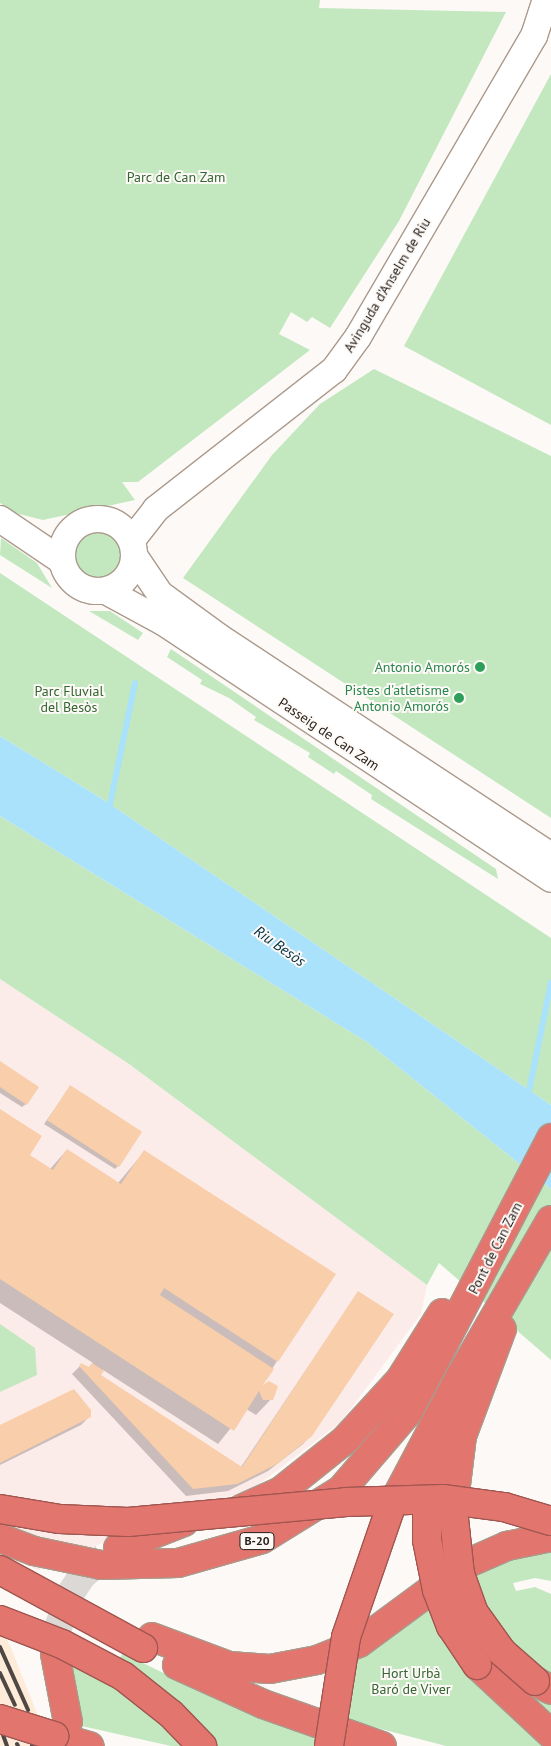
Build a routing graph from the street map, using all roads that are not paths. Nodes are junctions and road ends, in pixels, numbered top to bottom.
1 (546, 0) edge
2 (0, 519) edge
3 (129, 541) junction
4 (62, 562) junction
5 (106, 591) junction
6 (551, 856) edge
7 (551, 879) edge
8 (551, 1138) edge
9 (551, 1220) edge
10 (430, 1353) junction
11 (471, 1382) junction
12 (0, 1509) edge
13 (440, 1509) junction
14 (551, 1520) edge
15 (551, 1537) edge
16 (0, 1538) edge
17 (118, 1548) tunnel mouth
18 (0, 1570) edge
19 (0, 1620) edge
20 (147, 1643) junction
21 (55, 1654) tunnel mouth
22 (543, 1685) edge
23 (0, 1718) edge
24 (61, 1729) junction
25 (551, 1734) edge
26 (90, 1746) edge
27 (202, 1746) edge
28 (329, 1746) edge
29 (382, 1746) edge

1 - 3 street, Avinguda d'Anselm de Riu
2 - 4 street
3 - 4 street
3 - 5 street
3 - 6 street, Passeig de Can Zam
4 - 5 street
5 - 7 street, Passeig de Can Zam
8 - 10 highway, Pont de Can Zam / B-20
9 - 11 highway
10 - 16 highway, B-20
10 - 17 highway
11 - 13 highway
11 - 28 highway, bridge
12 - 14 highway, bridge
13 - 22 highway, bridge
13 - 25 highway, bridge
15 - 20 highway
18 - 20 highway, bridge
19 - 27 highway, bridge
20 - 29 highway
21 - 24 highway
23 - 24 highway, bridge
24 - 26 highway

